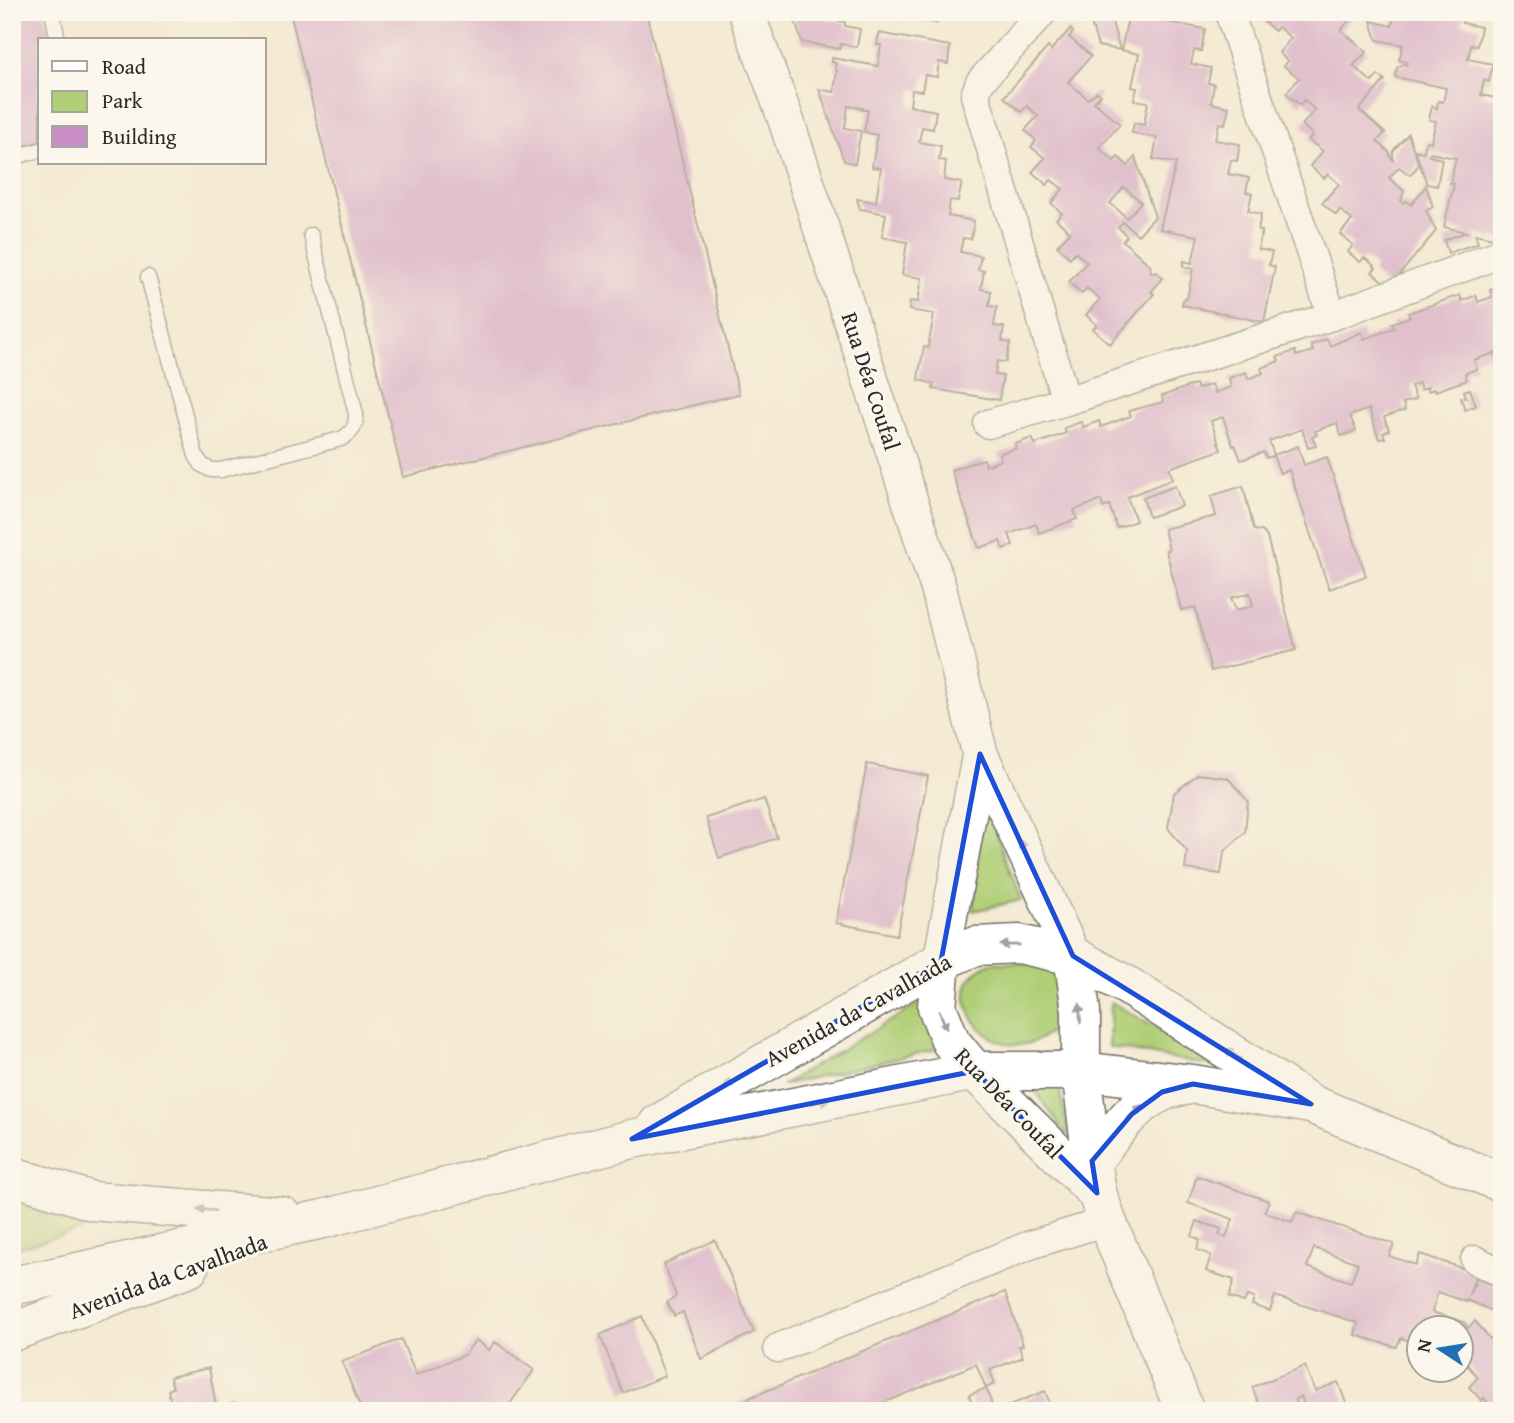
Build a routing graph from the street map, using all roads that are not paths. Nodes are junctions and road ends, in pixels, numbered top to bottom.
1 (51, 12) edge
2 (746, 12) edge
3 (1043, 12) edge
4 (1229, 12) edge
5 (58, 38) edge
6 (38, 151) edge
7 (12, 158) edge
8 (311, 235) dead end
9 (1502, 253) edge
10 (148, 277) dead end
11 (1332, 316) junction
12 (1066, 401) junction
13 (988, 424) dead end
14 (980, 754) junction
15 (1073, 956) junction
16 (941, 961) junction
17 (975, 1071) junction
18 (1081, 1071) junction
19 (1192, 1084) junction
20 (1311, 1104) junction
21 (632, 1139) junction
22 (12, 1174) edge
23 (1502, 1183) edge
24 (1099, 1192) junction
25 (323, 1219) junction
26 (1475, 1259) dead end
27 (1502, 1273) edge
28 (149, 1283) junction
29 (12, 1286) edge
30 (12, 1305) edge
31 (12, 1332) edge
32 (778, 1348) dead end
33 (1185, 1411) edge

1 - 5 lane
2 - 14 street, Rua Déa Coufal
3 - 12 street
4 - 11 street
6 - 7 lane
8 - 10 lane
9 - 11 street
11 - 12 street
12 - 13 street
15 -> 14 street, Rua Déa Coufal
14 - 16 street, Rua Déa Coufal
15 -> 16 main road, Avenida da Cavalhada
18 -> 15 main road, Rua Déa Coufal
20 -> 15 main road, Avenida da Cavalhada
16 -> 17 main road, Rua Déa Coufal
16 -> 21 main road, Avenida da Cavalhada
17 - 18 main road, Avenida da Cavalhada
21 -> 17 main road, Avenida da Cavalhada
17 - 24 main road, Rua Déa Coufal
18 - 19 main road, Avenida da Cavalhada
18 - 24 main road, Rua Déa Coufal
19 - 20 main road, Avenida da Cavalhada
24 -> 19 main road
20 - 23 main road, Avenida da Cavalhada
21 - 25 main road, Avenida da Cavalhada
25 -> 22 main road
24 - 32 street
24 - 33 main road, Rua Déa Coufal
25 - 28 main road, Avenida da Cavalhada
25 - 29 main road, Avenida da Cavalhada
26 - 27 street
28 - 30 main road
28 - 31 main road, Avenida da Cavalhada

